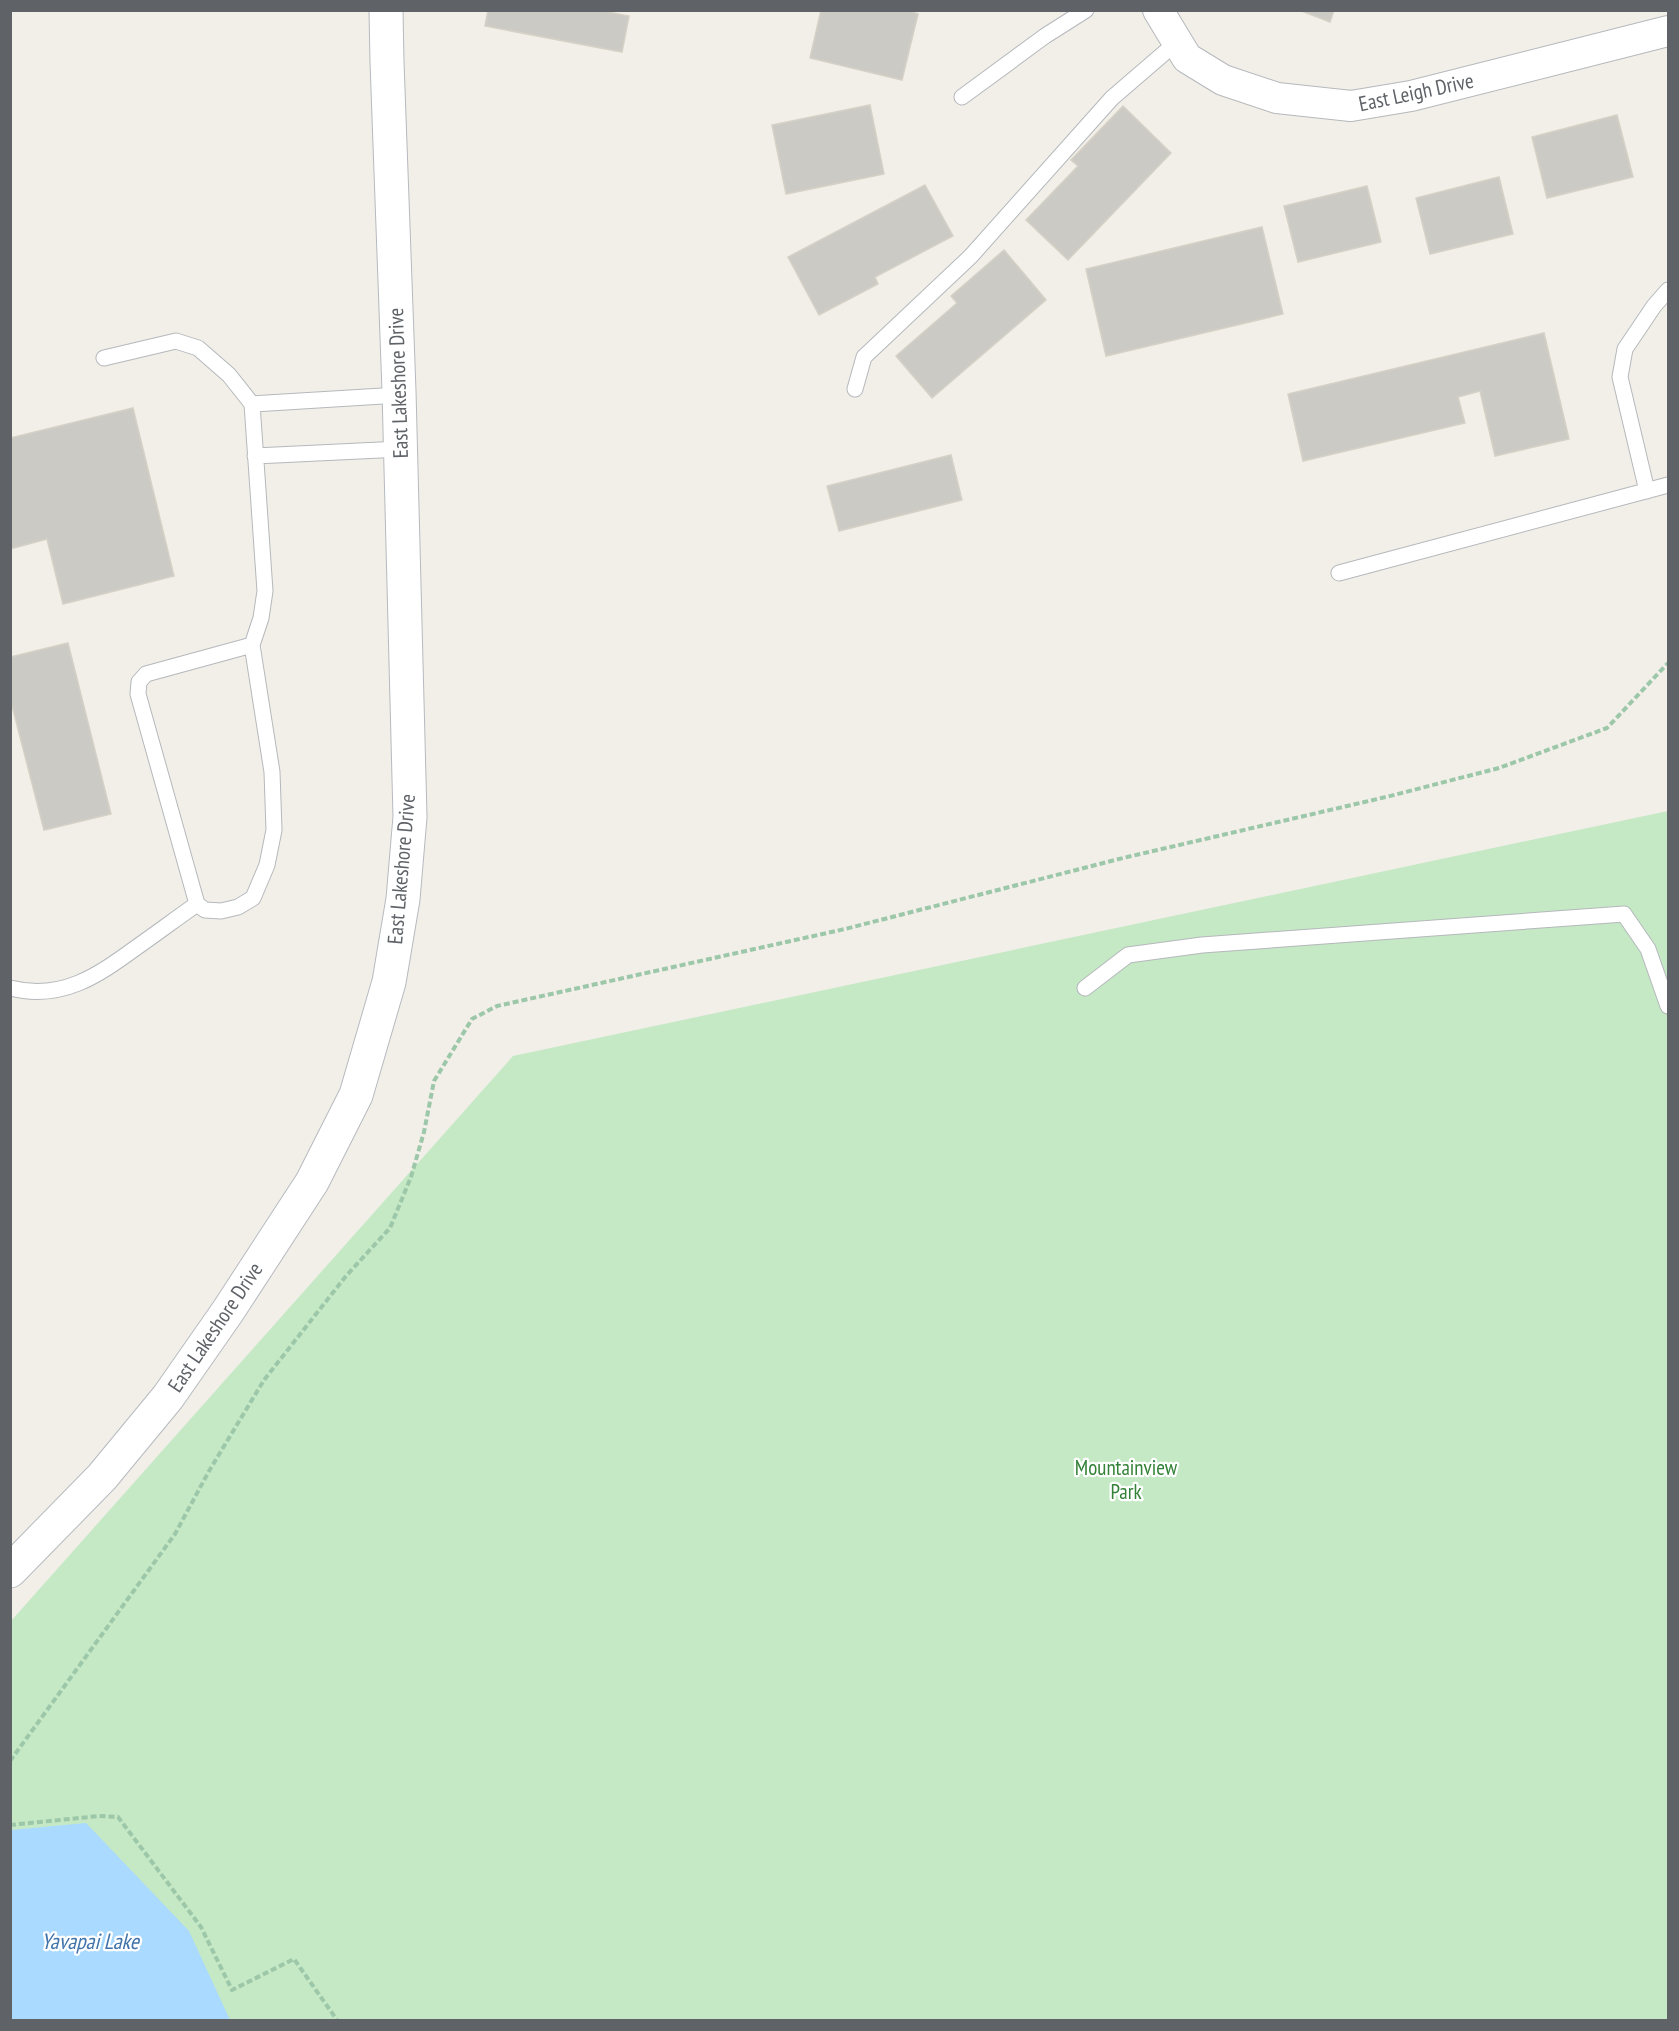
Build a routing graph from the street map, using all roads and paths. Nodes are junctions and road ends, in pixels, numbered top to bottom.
1 (387, 10) edge
2 (1086, 10) edge
3 (1158, 10) edge
4 (1668, 31) edge
5 (1177, 42) junction
6 (963, 97) dead end
7 (1668, 290) edge
8 (104, 358) dead end
9 (855, 389) dead end
10 (399, 395) junction
11 (252, 404) junction
12 (400, 449) junction
13 (255, 456) junction
14 (1668, 485) edge
15 (1647, 491) junction
16 (1339, 573) dead end
17 (252, 645) junction
18 (1668, 663) edge
19 (197, 904) junction
20 (10, 988) edge
21 (1084, 988) dead end
22 (1668, 1006) edge
23 (10, 1571) edge
24 (10, 1761) edge
25 (10, 1825) edge
26 (337, 2020) edge

1 - 10 main road, East Lakeshore Drive
2 - 6 lane
3 - 5 street, East Leigh Drive
4 - 5 street, East Leigh Drive
5 - 9 lane
7 - 15 lane
8 - 11 lane
10 - 11 lane
10 - 12 main road, East Lakeshore Drive
11 - 13 lane
12 - 13 lane
12 - 23 main road, East Lakeshore Drive
13 - 17 lane
14 - 15 lane
15 - 16 lane
17 - 19 lane
17 - 19 lane
18 - 24 path
19 - 20 lane
21 - 22 lane
25 - 26 path

